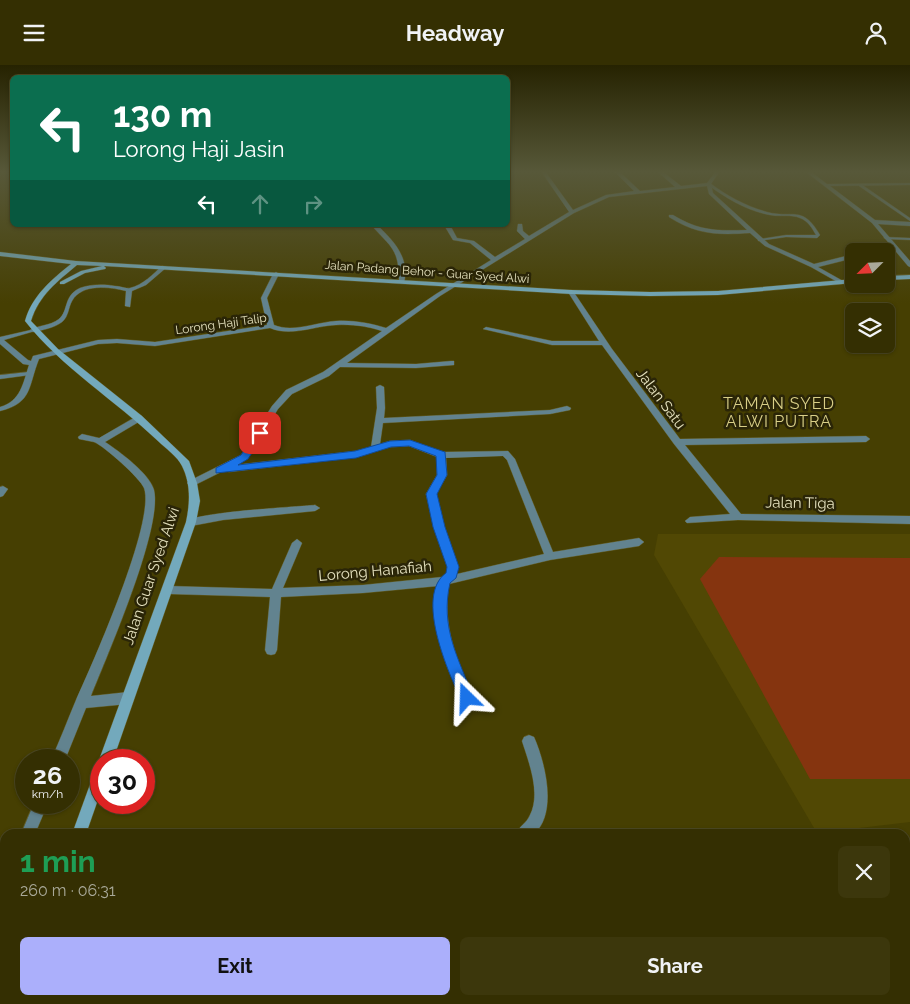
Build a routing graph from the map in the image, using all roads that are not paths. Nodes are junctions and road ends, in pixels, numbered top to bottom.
1 (567, 215) edge
2 (733, 215) edge
3 (793, 215) edge
4 (865, 215) edge
5 (671, 216) dead end
6 (874, 222) junction
7 (910, 222) edge
8 (520, 225) dead end
9 (376, 227) edge
10 (448, 227) edge
11 (750, 231) junction
12 (886, 238) junction
13 (528, 239) junction
14 (910, 239) edge
15 (760, 240) junction
16 (0, 254) edge
17 (903, 257) junction
18 (910, 257) edge
19 (845, 258) edge
20 (36, 259) junction
21 (494, 259) junction
22 (76, 263) junction
23 (86, 263) junction
24 (910, 265) edge
25 (132, 266) junction
26 (814, 266) junction
27 (164, 267) junction
28 (276, 274) junction
29 (910, 277) edge
30 (895, 278) edge
31 (402, 282) junction
32 (841, 282) junction
33 (845, 282) edge
34 (62, 283) junction
35 (453, 285) junction
36 (48, 286) junction
37 (129, 290) junction
38 (571, 292) junction
39 (42, 295) junction
40 (128, 306) dead end
41 (270, 326) junction
42 (486, 329) dead end
43 (34, 330) junction
44 (388, 331) junction
45 (0, 340) edge
46 (602, 343) junction
47 (55, 351) junction
48 (33, 363) junction
49 (451, 363) dead end
50 (338, 365) junction
51 (28, 374) junction
52 (0, 377) edge
53 (380, 387) dead end
54 (568, 408) dead end
55 (0, 409) edge
56 (139, 418) junction
57 (379, 421) junction
58 (82, 437) dead end
59 (866, 439) dead end
60 (99, 442) junction
61 (677, 442) junction
62 (375, 449) junction
63 (441, 455) junction
64 (220, 470) junction
65 (192, 483) junction
66 (315, 507) dead end
67 (738, 517) junction
68 (910, 520) edge
69 (690, 521) dead end
70 (191, 523) junction
71 (639, 542) dead end
72 (297, 543) dead end
73 (550, 556) junction
74 (444, 581) junction
75 (169, 590) junction
76 (276, 593) junction
77 (271, 649) dead end
78 (128, 698) junction
79 (467, 698) dead end
80 (81, 703) junction
81 (529, 741) dead end
82 (62, 749) edge
83 (110, 749) edge
84 (90, 804) edge
85 (36, 814) edge
86 (30, 829) edge
87 (81, 829) edge
88 (531, 829) edge

1 - 13 street
2 - 11 street
3 - 15 lane
4 - 6 street
5 - 11 street
6 - 7 street
6 - 12 street
8 - 13 street
9 - 31 street
10 - 21 street
11 - 15 street
12 - 14 lane
12 - 17 street
13 - 21 street
15 - 26 street
16 - 20 main road, Jalan Padang Behor - Guar Syed Alwi
17 - 18 street
17 - 24 street
19 - 26 street
20 - 22 main road, Jalan Padang Behor - Guar Syed Alwi
20 - 36 main road
21 - 35 street
22 - 23 main road, Jalan Padang Behor - Guar Syed Alwi
22 - 36 main road
23 - 25 main road, Jalan Padang Behor - Guar Syed Alwi
23 - 34 main road
25 - 27 main road, Jalan Padang Behor - Guar Syed Alwi
25 - 34 main road
26 - 32 street
27 - 28 main road, Jalan Padang Behor - Guar Syed Alwi
27 - 37 lane
28 - 31 main road, Jalan Padang Behor - Guar Syed Alwi
28 - 41 street
29 - 30 main road
31 - 35 main road, Jalan Padang Behor - Guar Syed Alwi
32 - 33 main road, Jalan Padang Behor - Guar Syed Alwi
32 - 38 main road, Jalan Padang Behor - Guar Syed Alwi
34 - 39 main road
35 - 38 main road, Jalan Padang Behor - Guar Syed Alwi
35 - 44 street
36 - 39 main road
37 - 40 lane
37 - 43 lane
38 - 46 street, Jalan Satu
39 - 43 main road
41 - 44 street, Lorong Haji Talip
41 - 47 street, Lorong Haji Talip
42 - 46 street
43 - 45 street
43 - 47 main road, Jalan Guar Syed Alwi
44 - 50 street
45 - 48 street
46 - 61 street, Jalan Satu
47 - 48 street, Lorong Haji Talip
47 - 56 main road, Jalan Guar Syed Alwi
48 - 51 street
49 - 50 street
50 - 64 street
51 - 52 lane
51 - 55 street
53 - 57 street
54 - 57 street
56 - 60 street
56 - 65 main road, Jalan Guar Syed Alwi
57 - 62 street
58 - 60 street
59 - 61 street
60 - 80 street
61 - 67 street, Jalan Satu
62 - 63 street
62 - 64 street
63 - 73 street
63 - 74 street
64 - 65 street
65 - 70 main road, Jalan Guar Syed Alwi
66 - 70 street
67 - 68 street, Jalan Tiga
67 - 69 street, Jalan Tiga
70 - 75 main road, Jalan Guar Syed Alwi
71 - 73 street, Lorong Hanafiah
72 - 76 street
73 - 74 street, Lorong Hanafiah
74 - 76 street, Lorong Hanafiah
74 - 79 street
75 - 76 street, Lorong Hanafiah
75 - 78 main road, Jalan Guar Syed Alwi
76 - 77 street
78 - 80 street
78 - 83 main road, Jalan Guar Syed Alwi
80 - 82 street
81 - 88 street
84 - 87 main road
85 - 86 street

